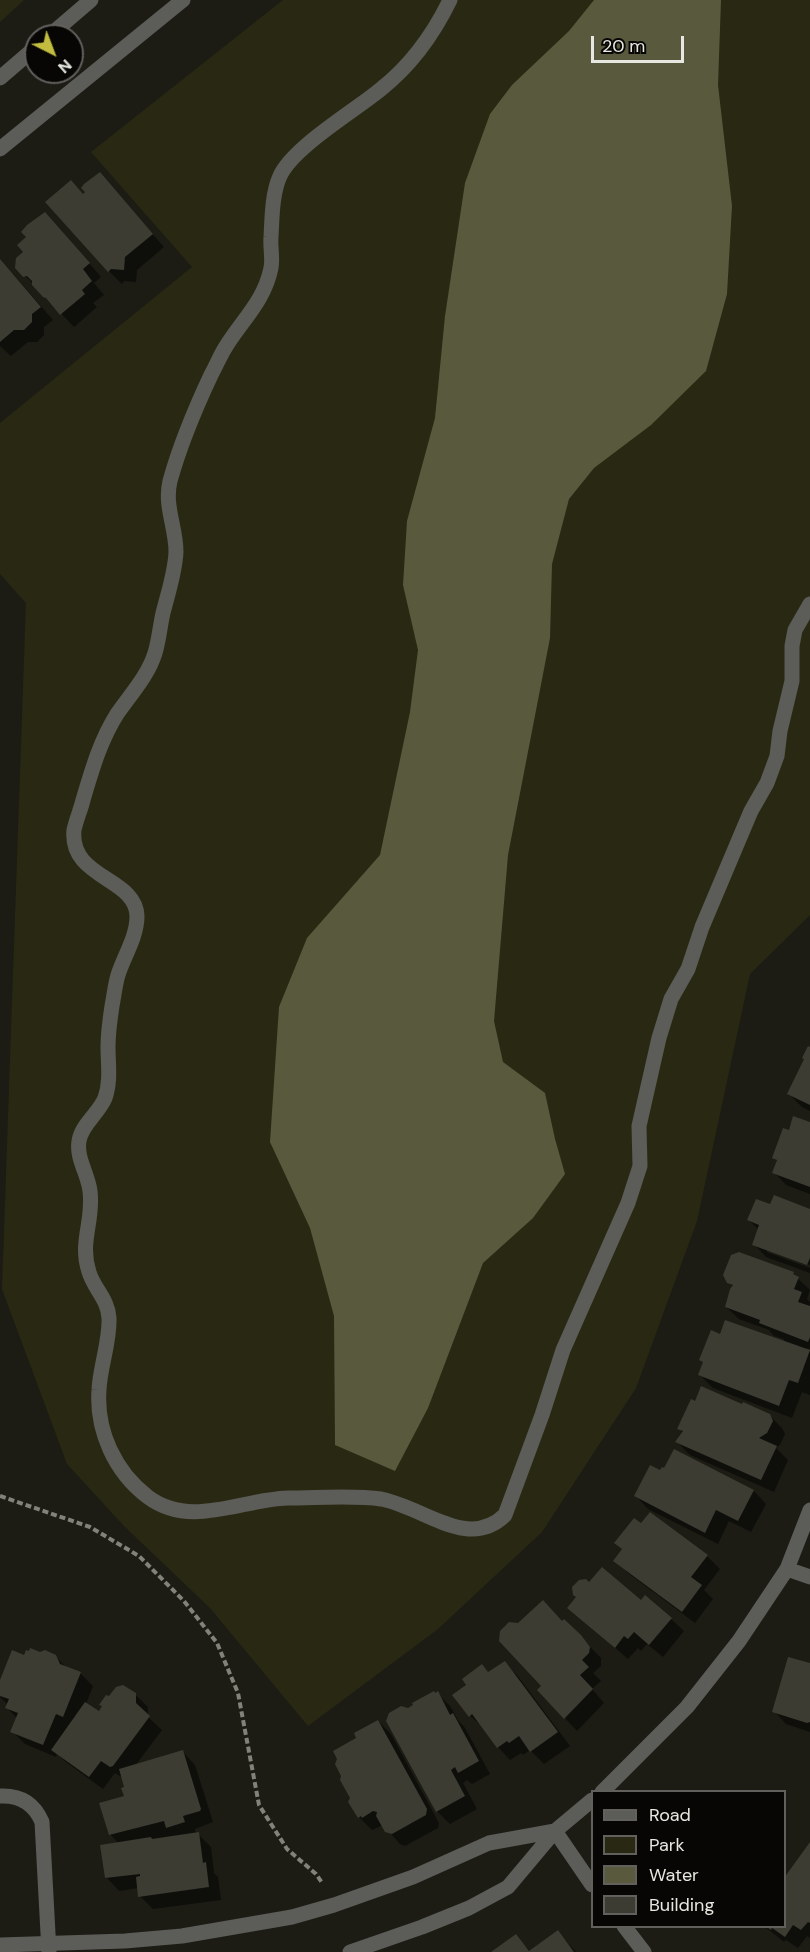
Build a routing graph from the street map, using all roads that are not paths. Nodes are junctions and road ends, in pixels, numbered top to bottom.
1 (91, 0) edge
2 (183, 0) edge
3 (450, 0) edge
4 (63, 24) edge
5 (24, 57) edge
6 (0, 78) edge
7 (0, 149) edge
8 (810, 604) edge
9 (810, 1509) edge
10 (787, 1569) junction
11 (810, 1577) edge
12 (603, 1790) edge
13 (0, 1796) edge
14 (591, 1801) edge
15 (555, 1831) junction
16 (591, 1884) edge
17 (626, 1928) edge
18 (0, 1945) edge
19 (49, 1948) edge
20 (350, 1952) edge
21 (644, 1952) edge

1 - 4 street
2 - 7 street
3 - 8 street
5 - 6 street
9 - 10 street
10 - 11 street
10 - 12 street
13 - 19 street
14 - 15 street
15 - 16 street
15 - 19 street
15 - 20 street
17 - 21 street
18 - 19 street

